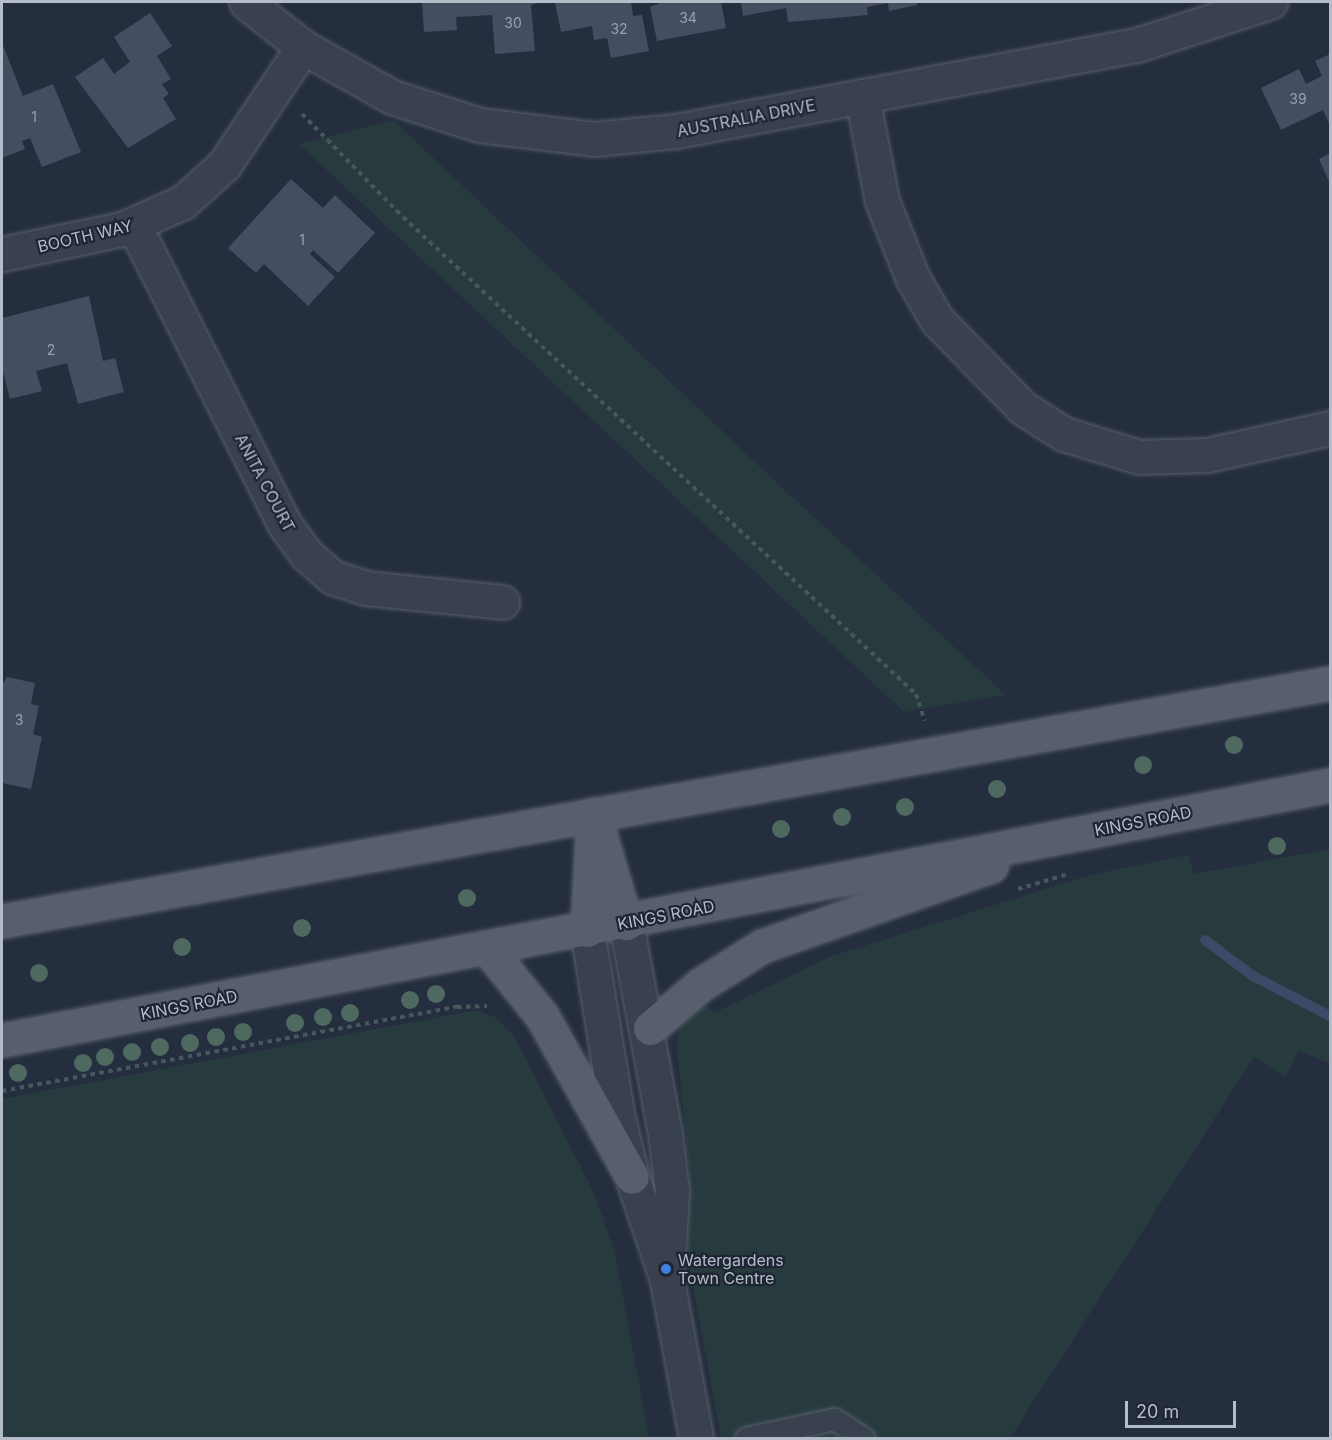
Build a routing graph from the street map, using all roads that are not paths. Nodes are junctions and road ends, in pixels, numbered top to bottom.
1 (246, 2) edge
2 (1270, 2) edge
3 (303, 47) junction
4 (862, 96) junction
5 (134, 225) junction
6 (2, 254) edge
7 (1330, 428) edge
8 (502, 602) dead end
9 (1330, 683) edge
10 (1330, 785) edge
11 (593, 814) junction
12 (1071, 834) junction
13 (2, 921) edge
14 (626, 922) junction
15 (587, 930) junction
16 (488, 949) junction
17 (650, 1028) junction
18 (2, 1040) edge
19 (632, 1177) junction
20 (667, 1280) junction
21 (696, 1438) edge
22 (746, 1438) edge
23 (864, 1438) edge

1 - 3 street, AUSTRALIA DRIVE
2 - 4 street, AUSTRALIA DRIVE
3 - 4 street, AUSTRALIA DRIVE
3 - 5 street, BOOTH WAY
4 - 7 street
5 - 6 street, BOOTH WAY
5 - 8 street, ANITA COURT
9 - 11 main road
10 - 12 main road, KINGS ROAD
11 - 13 main road
11 - 14 main road
11 - 15 main road
12 - 14 main road, KINGS ROAD
12 - 17 main road
14 - 15 main road, KINGS ROAD
14 - 17 street
15 - 16 main road, KINGS ROAD
15 - 19 street
16 - 18 main road, KINGS ROAD
16 - 19 main road
17 - 20 street
19 - 20 street
20 - 21 street
22 - 23 lane

